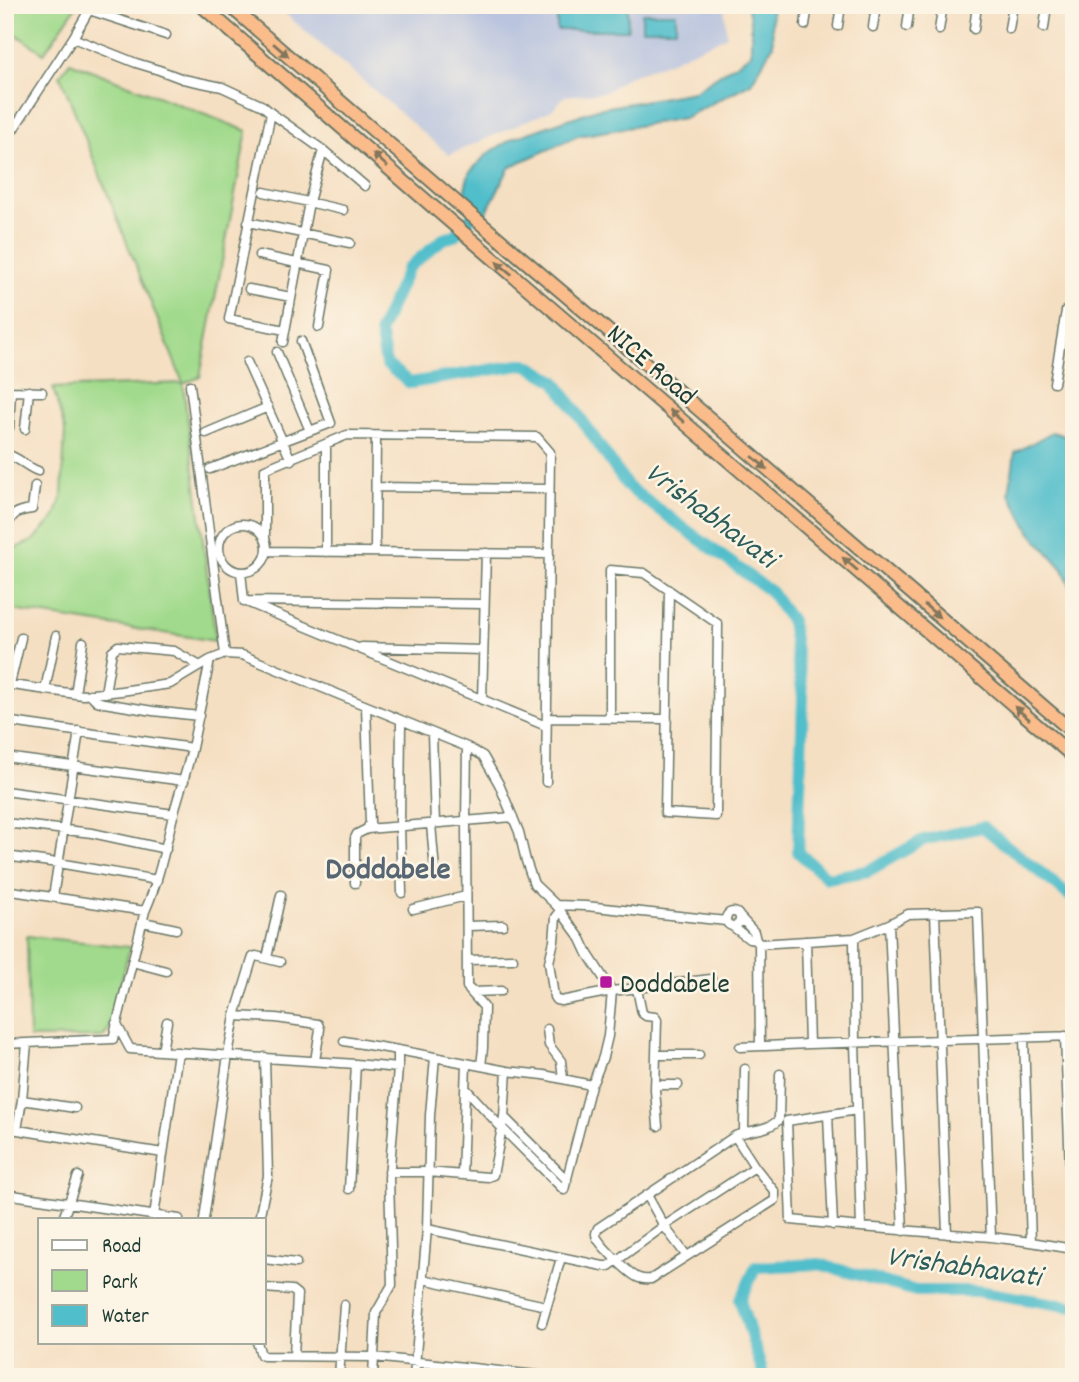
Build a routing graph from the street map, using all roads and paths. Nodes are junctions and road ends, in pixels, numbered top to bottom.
1 (201, 5) edge
2 (229, 5) edge
3 (808, 5) edge
4 (841, 5) edge
5 (876, 5) edge
6 (910, 5) edge
7 (943, 5) edge
8 (977, 5) edge
9 (1013, 5) edge
10 (1047, 5) edge
11 (90, 8) edge
12 (806, 24) dead end
13 (838, 26) dead end
14 (873, 27) dead end
15 (907, 27) dead end
16 (1044, 28) dead end
17 (974, 29) dead end
18 (1009, 29) dead end
19 (939, 30) dead end
20 (166, 35) dead end
21 (73, 37) junction
22 (271, 113) junction
23 (5, 142) edge
24 (323, 150) junction
25 (365, 186) dead end
26 (264, 192) dead end
27 (309, 202) junction
28 (343, 210) dead end
29 (248, 222) junction
30 (303, 233) junction
31 (350, 243) dead end
32 (259, 255) dead end
33 (1074, 258) edge
34 (297, 263) junction
35 (1074, 268) edge
36 (249, 289) dead end
37 (290, 297) junction
38 (1074, 307) edge
39 (319, 327) dead end
40 (285, 330) junction
41 (301, 341) dead end
42 (283, 342) dead end
43 (276, 352) dead end
44 (247, 362) dead end
45 (1054, 383) dead end
46 (190, 385) dead end
47 (29, 391) junction
48 (42, 391) dead end
49 (8, 392) edge
50 (268, 407) junction
51 (9, 428) dead end
52 (25, 429) dead end
53 (310, 431) junction
54 (206, 433) dead end
55 (376, 436) junction
56 (283, 441) junction
57 (327, 444) junction
58 (5, 454) edge
59 (291, 460) junction
60 (210, 469) dead end
61 (38, 471) dead end
62 (34, 486) dead end
63 (376, 487) junction
64 (550, 489) junction
65 (209, 530) junction
66 (5, 531) edge
67 (225, 533) junction
68 (265, 539) junction
69 (267, 551) junction
70 (326, 552) junction
71 (375, 552) junction
72 (486, 553) junction
73 (549, 554) junction
74 (227, 565) junction
75 (214, 568) junction
76 (241, 572) junction
77 (669, 590) junction
78 (244, 601) junction
79 (484, 604) junction
80 (56, 636) dead end
81 (21, 638) dead end
82 (83, 642) dead end
83 (355, 647) junction
84 (483, 650) junction
85 (225, 654) junction
86 (211, 660) junction
87 (200, 666) junction
88 (8, 684) edge
89 (45, 690) junction
90 (105, 693) junction
91 (75, 694) junction
92 (90, 694) junction
93 (482, 700) junction
94 (366, 706) junction
95 (199, 716) junction
96 (610, 719) junction
97 (667, 719) junction
98 (401, 720) junction
99 (5, 721) edge
100 (547, 722) junction
101 (79, 732) junction
102 (432, 733) junction
103 (1074, 733) edge
104 (467, 747) junction
105 (192, 748) junction
106 (5, 757) edge
107 (1074, 757) edge
108 (73, 766) junction
109 (184, 781) junction
110 (546, 782) dead end
111 (5, 791) edge
112 (68, 799) junction
113 (174, 814) junction
114 (513, 817) junction
115 (466, 822) junction
116 (5, 823) edge
117 (433, 824) junction
118 (400, 827) junction
119 (368, 829) junction
120 (63, 830) junction
121 (166, 849) junction
122 (5, 856) edge
123 (58, 863) junction
124 (436, 871) dead end
125 (157, 880) junction
126 (355, 883) dead end
127 (5, 890) edge
128 (402, 893) dead end
129 (281, 895) dead end
130 (467, 895) junction
131 (53, 897) junction
132 (558, 908) junction
133 (414, 909) dead end
134 (145, 911) junction
135 (935, 914) junction
136 (143, 922) junction
137 (729, 924) junction
138 (503, 925) dead end
139 (889, 925) junction
140 (467, 926) junction
141 (177, 929) dead end
142 (854, 938) junction
143 (806, 941) junction
144 (758, 942) junction
145 (267, 958) junction
146 (513, 959) dead end
147 (467, 960) junction
148 (280, 961) dead end
149 (132, 962) junction
150 (166, 971) dead end
151 (711, 979) dead end
152 (637, 989) junction
153 (469, 990) junction
154 (501, 991) dead end
155 (612, 991) junction
156 (235, 1016) junction
157 (167, 1023) dead end
158 (116, 1024) junction
159 (547, 1028) dead end
160 (1069, 1036) edge
161 (1024, 1038) junction
162 (983, 1039) junction
163 (940, 1040) junction
164 (344, 1041) dead end
165 (896, 1042) junction
166 (27, 1043) junction
167 (855, 1043) junction
168 (5, 1044) edge
169 (808, 1044) junction
170 (760, 1046) junction
171 (740, 1047) dead end
172 (398, 1050) junction
173 (162, 1051) junction
174 (178, 1052) junction
175 (228, 1055) junction
176 (656, 1055) junction
177 (699, 1055) dead end
178 (435, 1057) junction
179 (265, 1058) junction
180 (315, 1061) junction
181 (356, 1064) junction
182 (466, 1064) junction
183 (481, 1066) junction
184 (398, 1069) junction
185 (745, 1069) dead end
186 (507, 1071) junction
187 (780, 1074) dead end
188 (563, 1079) junction
189 (591, 1085) junction
190 (656, 1085) junction
191 (678, 1085) dead end
192 (466, 1090) junction
193 (22, 1100) junction
194 (75, 1108) dead end
195 (857, 1110) junction
196 (828, 1115) junction
197 (503, 1116) junction
198 (658, 1126) dead end
199 (5, 1128) edge
200 (502, 1128) junction
201 (17, 1130) junction
202 (740, 1134) junction
203 (163, 1153) junction
204 (755, 1167) junction
205 (389, 1172) junction
206 (427, 1172) junction
207 (462, 1175) junction
208 (78, 1177) dead end
209 (567, 1180) junction
210 (349, 1189) dead end
211 (5, 1195) edge
212 (647, 1195) junction
213 (69, 1203) junction
214 (155, 1216) junction
215 (63, 1218) edge
216 (171, 1218) edge
217 (204, 1218) edge
218 (259, 1218) edge
219 (833, 1224) junction
220 (664, 1226) junction
221 (861, 1227) junction
222 (427, 1229) junction
223 (903, 1231) junction
224 (947, 1234) junction
225 (991, 1237) junction
226 (1031, 1242) junction
227 (686, 1255) junction
228 (561, 1258) junction
229 (266, 1259) edge
230 (617, 1260) junction
231 (296, 1263) dead end
232 (424, 1279) junction
233 (266, 1288) edge
234 (344, 1305) dead end
235 (546, 1306) junction
236 (542, 1323) dead end
237 (258, 1344) edge
238 (294, 1356) junction
239 (340, 1356) junction
240 (374, 1357) junction
241 (415, 1362) junction
242 (506, 1374) edge
243 (549, 1376) edge
244 (339, 1377) edge
245 (373, 1377) edge
246 (415, 1377) edge
247 (555, 1377) edge

107 -> 1 highway, NICE Road
2 -> 103 highway, NICE Road
3 - 12 street
4 - 13 street
5 - 14 street
6 - 15 street
7 - 19 street
8 - 17 street
9 - 18 street
10 - 16 street
11 - 20 street
11 - 21 street
21 - 22 street
21 - 23 street
22 - 24 street
22 - 29 street
24 - 25 street
24 - 27 street
26 - 27 street
27 - 28 street
27 - 30 street
29 - 30 street
29 - 40 street
30 - 31 street
30 - 34 street
32 - 34 street
33 - 35 street
34 - 37 street
34 - 39 street
36 - 37 street
37 - 40 street
38 - 45 street
40 - 42 street
41 - 53 street
43 - 53 street
44 - 50 street
46 - 65 street
47 - 48 street
47 - 49 street
47 - 52 street
49 - 51 street
50 - 54 street
50 - 56 street
53 - 56 street
55 - 57 street
55 - 63 street
55 - 64 street
56 - 59 street
56 - 60 street
57 - 59 street
57 - 70 street
58 - 61 street
59 - 68 street
62 - 66 street
63 - 64 street
63 - 71 street
64 - 73 street
65 - 67 street
65 - 75 street
67 - 68 street
67 - 74 street
68 - 69 street
69 - 70 street
69 - 76 street
70 - 71 street
71 - 72 street
72 - 73 street
72 - 79 street
73 - 100 street
74 - 75 street
74 - 76 street
75 - 85 street
76 - 78 street
77 - 96 street
77 - 97 street
77 - 97 street
78 - 79 street
78 - 83 street
79 - 84 street
80 - 89 street
81 - 88 street
82 - 91 street
83 - 84 street
83 - 93 street
84 - 93 street
85 - 86 street
85 - 94 street
86 - 87 street
86 - 95 street
87 - 90 street
87 - 90 street
88 - 89 street
89 - 91 street
90 - 92 street
91 - 92 street
92 - 95 street
93 - 100 street
94 - 98 street
94 - 119 street
95 - 105 street
96 - 97 street
96 - 100 street
98 - 102 street
98 - 118 street
99 - 101 street
100 - 110 street
101 - 105 street
101 - 108 street
102 - 104 street
102 - 117 street
104 - 114 street
104 - 115 street
105 - 109 street
106 - 108 street
108 - 109 street
108 - 112 street
109 - 113 street
111 - 112 street
112 - 113 street
112 - 120 street
113 - 121 street
114 - 115 street
114 - 132 street
115 - 117 street
115 - 130 street
116 - 120 street
117 - 118 street
117 - 124 street
118 - 119 street
118 - 128 street
119 - 126 street
120 - 121 street
120 - 123 street
121 - 125 street
122 - 123 street
123 - 125 street
123 - 131 street
125 - 134 street
127 - 131 street
129 - 145 street
130 - 133 street
130 - 140 street
131 - 134 street
132 - 137 street
132 - 155 street
132 - 155 street
134 - 136 street
135 - 139 street
135 - 162 street
135 - 163 street
136 - 141 street
136 - 149 street
137 - 144 street
137 - 144 street
138 - 140 street
139 - 142 street
139 - 165 street
140 - 147 street
142 - 143 street
142 - 167 street
143 - 144 street
143 - 169 street
144 - 170 street
145 - 148 street
145 - 156 street
146 - 147 street
147 - 153 street
149 - 150 street
149 - 158 street
151 - 152 street
152 - 155 street
152 - 176 street
153 - 154 street
153 - 183 street
155 - 189 street
156 - 175 street
156 - 180 street
157 - 173 street
158 - 166 street
158 - 173 street
159 - 188 street
160 - 161 street
160 - 226 street
161 - 162 street
161 - 226 street
162 - 163 street
162 - 225 street
163 - 165 street
163 - 224 street
164 - 172 street
165 - 167 street
165 - 223 street
166 - 168 street
166 - 193 street
167 - 169 street
167 - 195 street
169 - 170 street
170 - 171 street
172 - 178 street
172 - 184 street
173 - 174 street
174 - 175 street
174 - 203 street
175 - 179 street
175 - 217 street
176 - 177 street
176 - 190 street
178 - 182 street
178 - 206 street
179 - 180 street
179 - 218 street
180 - 181 street
181 - 184 street
181 - 210 street
182 - 183 street
182 - 192 street
183 - 186 street
184 - 205 street
185 - 202 street
186 - 188 street
186 - 197 street
187 - 202 street
188 - 189 street
189 - 209 street
190 - 191 street
190 - 198 street
192 - 200 street
192 - 207 street
193 - 194 street
193 - 201 street
195 - 196 street
195 - 221 street
196 - 219 street
196 - 219 street
197 - 200 street
197 - 209 street
199 - 201 street
200 - 207 street
200 - 209 street
201 - 203 street
202 - 204 street
202 - 212 street
203 - 214 street
204 - 220 street
204 - 227 street
205 - 206 street
205 - 240 street
206 - 207 street
206 - 222 street
208 - 213 street
211 - 213 street
212 - 220 street
212 - 230 street
213 - 214 street
213 - 215 street
214 - 216 street
219 - 221 street
220 - 227 street
220 - 230 street
221 - 223 street
222 - 228 street
222 - 232 street
223 - 224 street
224 - 225 street
225 - 226 street
227 - 230 street
228 - 230 street
228 - 235 street
229 - 231 street
232 - 235 street
232 - 241 street
233 - 238 street
234 - 239 street
235 - 236 street
237 - 238 street
238 - 239 street
239 - 240 street
239 - 244 street
240 - 241 street
240 - 245 street
241 - 242 street
241 - 246 street
242 - 243 street
243 - 247 street

